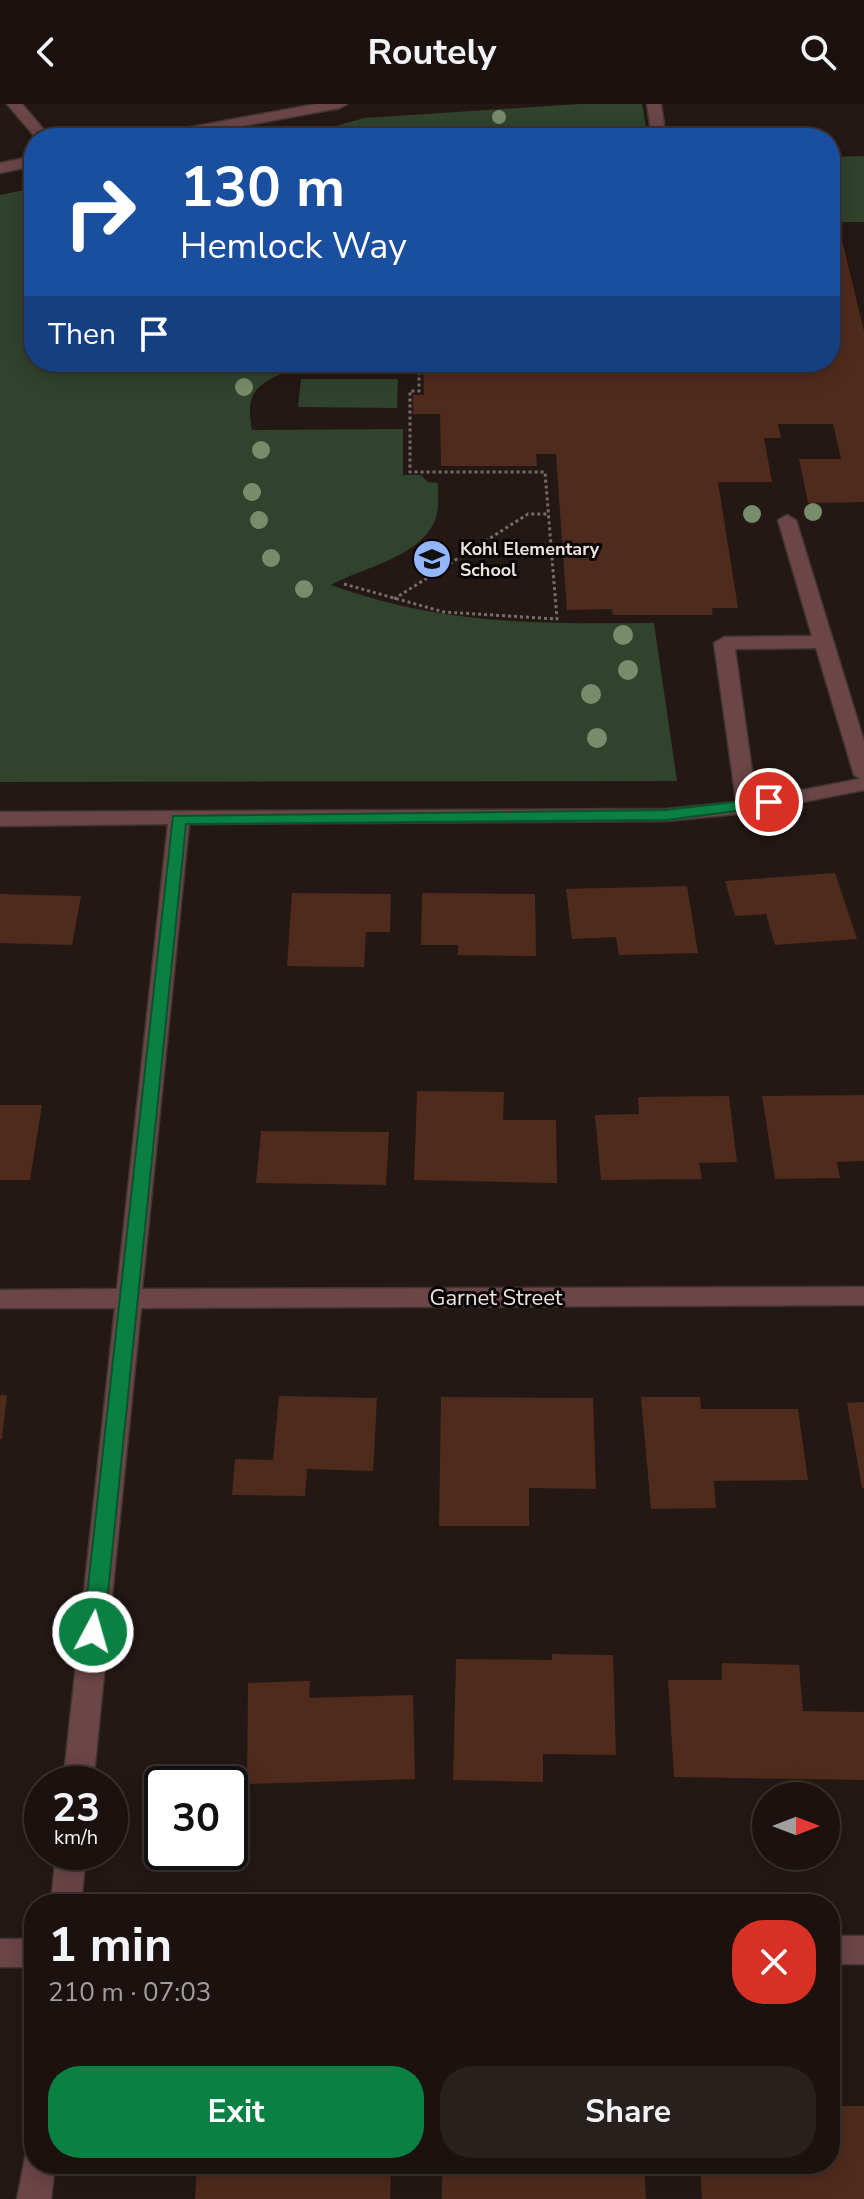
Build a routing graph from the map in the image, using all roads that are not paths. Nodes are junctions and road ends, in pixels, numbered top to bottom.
1 (14, 104) edge
2 (340, 104) edge
3 (654, 104) edge
4 (35, 128) edge
5 (208, 128) edge
6 (658, 128) edge
7 (24, 163) edge
8 (0, 168) edge
9 (787, 520) dead end
10 (824, 642) junction
11 (864, 775) edge
12 (864, 784) edge
13 (747, 807) junction
14 (0, 819) edge
15 (179, 819) junction
16 (864, 1296) edge
17 (128, 1298) junction
18 (0, 1299) edge
19 (80, 1766) edge
20 (69, 1870) edge
21 (67, 1894) edge
22 (840, 1950) edge
23 (864, 1950) edge
24 (0, 1953) edge
25 (24, 1953) edge
26 (37, 2174) edge
27 (34, 2199) edge

1 - 4 street
2 - 5 street
3 - 6 street
7 - 8 street
9 - 10 street
10 - 11 street
10 - 13 street
12 - 13 street
13 - 15 street
14 - 15 street
15 - 17 street
16 - 17 street, Garnet Street
17 - 18 street, Garnet Street
17 - 19 street
20 - 21 street
22 - 23 street
24 - 25 street
26 - 27 street

